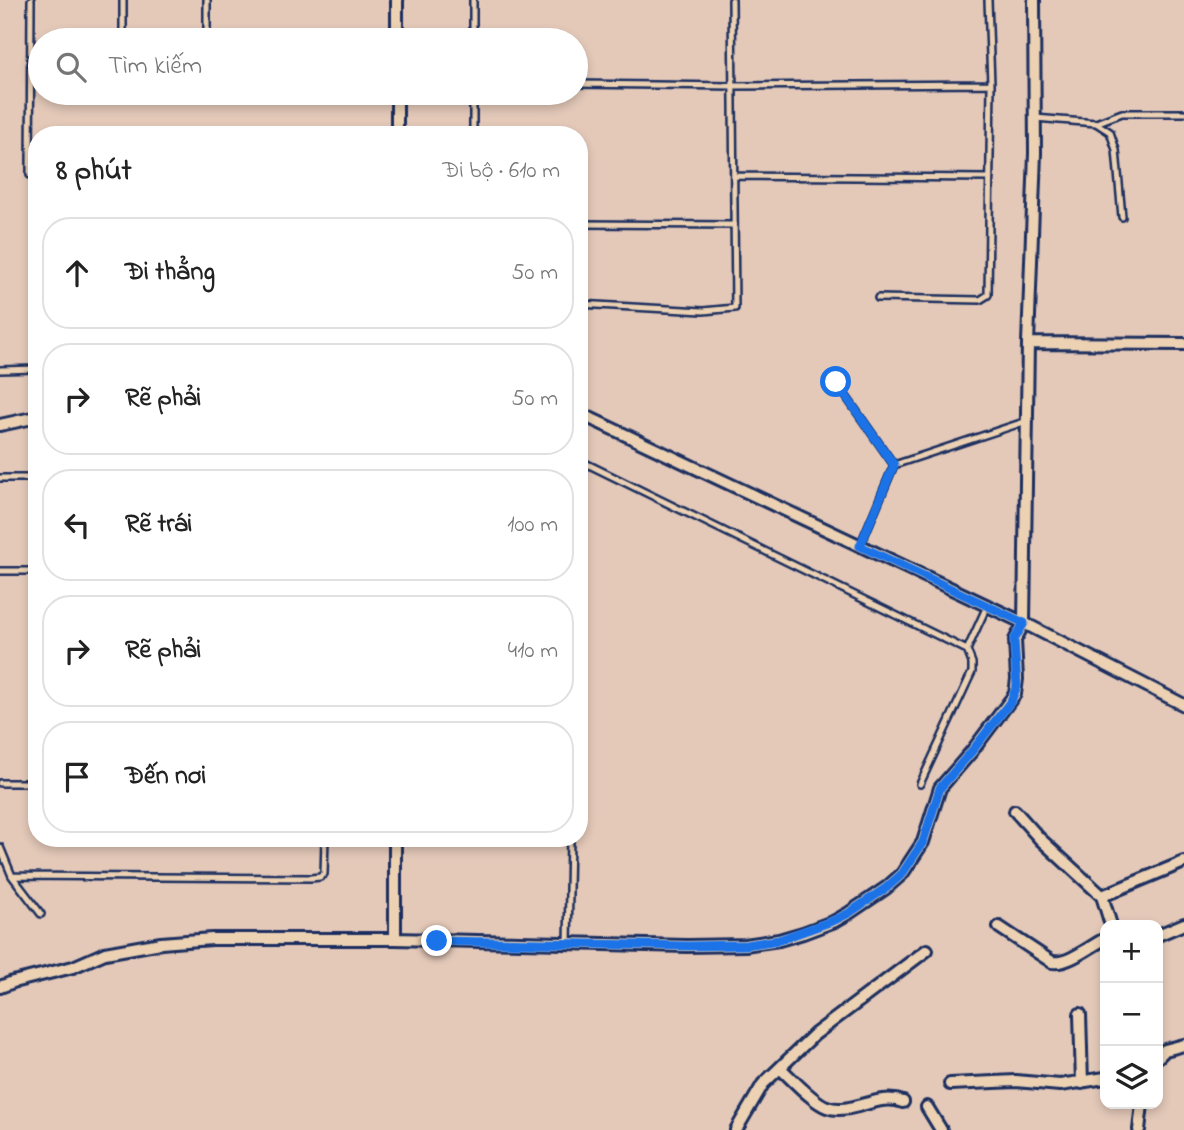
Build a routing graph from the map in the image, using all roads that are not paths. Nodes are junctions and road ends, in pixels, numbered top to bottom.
1 (31, 0) edge
2 (123, 0) edge
3 (207, 0) edge
4 (397, 0) edge
5 (473, 0) edge
6 (732, 0) edge
7 (988, 0) edge
8 (1034, 0) edge
9 (31, 28) edge
10 (123, 28) edge
11 (207, 28) edge
12 (397, 28) edge
13 (473, 28) edge
14 (588, 84) edge
15 (991, 84) junction
16 (733, 86) junction
17 (30, 105) edge
18 (397, 105) edge
19 (473, 105) edge
20 (1184, 113) edge
21 (1035, 118) junction
22 (1096, 123) junction
23 (30, 126) edge
24 (397, 126) edge
25 (473, 126) edge
26 (734, 176) junction
27 (990, 178) junction
28 (1122, 217) dead end
29 (588, 224) edge
30 (734, 225) junction
31 (878, 298) dead end
32 (588, 305) edge
33 (1028, 343) junction
34 (1184, 344) edge
35 (28, 369) edge
36 (0, 370) edge
37 (836, 382) dead end
38 (588, 417) edge
39 (28, 419) edge
40 (1027, 421) junction
41 (0, 425) edge
42 (588, 464) edge
43 (894, 465) junction
44 (0, 478) edge
45 (28, 478) edge
46 (860, 546) junction
47 (0, 571) edge
48 (28, 571) edge
49 (987, 606) junction
50 (1024, 623) junction
51 (967, 650) junction
52 (1184, 705) edge
53 (0, 783) edge
54 (28, 783) edge
55 (920, 784) dead end
56 (1015, 811) dead end
57 (0, 847) edge
58 (325, 847) edge
59 (395, 847) edge
60 (570, 847) edge
61 (1184, 862) edge
62 (12, 876) junction
63 (1102, 896) junction
64 (41, 914) dead end
65 (1109, 920) edge
66 (1184, 924) edge
67 (999, 927) dead end
68 (1163, 933) edge
69 (395, 939) junction
70 (1100, 942) edge
71 (568, 943) junction
72 (927, 950) dead end
73 (0, 987) edge
74 (1080, 1014) dead end
75 (1184, 1045) edge
76 (1163, 1052) edge
77 (780, 1068) junction
78 (1100, 1079) edge
79 (1082, 1083) junction
80 (950, 1084) dead end
81 (903, 1102) dead end
82 (927, 1107) dead end
83 (1141, 1109) edge
84 (736, 1130) edge
85 (941, 1130) edge
86 (1139, 1130) edge

1 - 9 lane
2 - 10 lane
3 - 11 lane
4 - 12 street
5 - 13 lane
6 - 16 lane
7 - 15 lane
8 - 21 street
14 - 16 lane
15 - 16 lane
15 - 27 lane
16 - 26 lane
17 - 23 lane
18 - 24 street
19 - 25 lane
20 - 22 lane
21 - 22 lane
21 - 33 street
22 - 28 lane
26 - 27 lane
26 - 30 lane
27 - 31 lane
29 - 30 lane
30 - 32 lane
33 - 34 street
33 - 40 street
35 - 36 lane
37 - 43 lane
38 - 46 street
39 - 41 street
40 - 43 lane
40 - 50 street
42 - 51 lane
43 - 46 lane
44 - 45 lane
46 - 49 street
47 - 48 lane
49 - 50 street
49 - 51 lane
50 - 52 street
50 - 71 street
51 - 55 lane
53 - 54 lane
56 - 63 street
57 - 62 lane
58 - 62 lane
59 - 69 street
60 - 71 lane
61 - 63 street
62 - 64 lane
63 - 65 street
66 - 68 street
67 - 70 street
69 - 71 street
69 - 73 street
72 - 77 street
74 - 79 street
75 - 76 street
77 - 81 street
77 - 84 street
78 - 79 street
79 - 80 street
82 - 85 street
83 - 86 street

